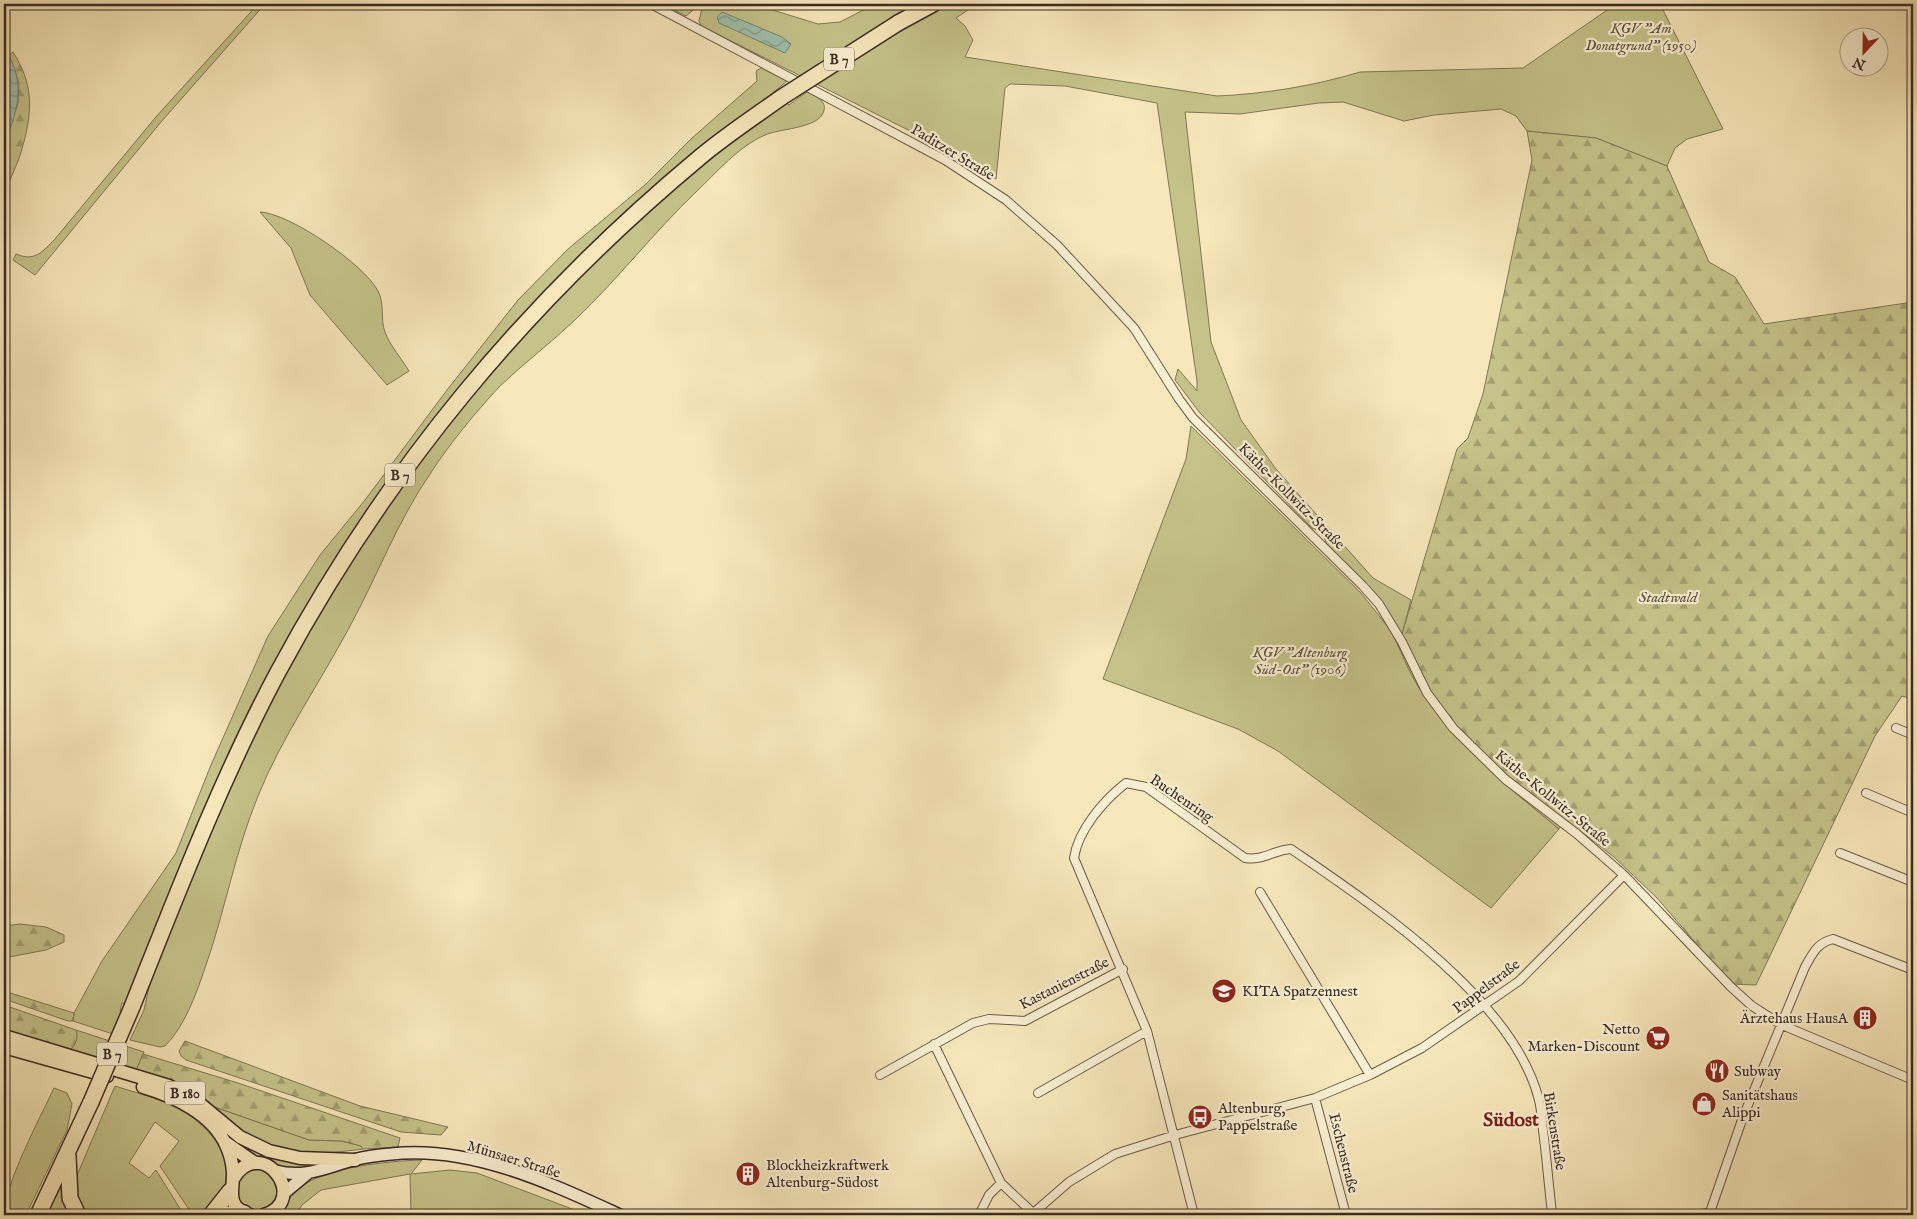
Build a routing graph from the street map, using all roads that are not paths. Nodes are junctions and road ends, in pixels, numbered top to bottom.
1 (650, 4) edge
2 (933, 4) edge
3 (1179, 400) joint
4 (1896, 728) dead end
5 (1913, 735) edge
6 (1866, 794) dead end
7 (1913, 812) edge
8 (1840, 853) dead end
9 (1624, 875) junction
10 (1913, 882) edge
11 (1260, 892) dead end
12 (1122, 969) junction
13 (1913, 970) edge
14 (1486, 1006) junction
15 (1782, 1025) junction
16 (1147, 1031) junction
17 (4, 1036) edge
18 (934, 1044) junction
19 (4, 1047) edge
20 (880, 1075) dead end
21 (1370, 1075) junction
22 (1913, 1080) edge
23 (1038, 1093) dead end
24 (1315, 1098) junction
25 (1175, 1135) junction
26 (226, 1143) junction
27 (68, 1156) junction
28 (355, 1160) junction
29 (255, 1163) junction
30 (276, 1171) junction
31 (307, 1174) junction
32 (1001, 1183) junction
33 (231, 1185) junction
34 (283, 1194) junction
35 (1552, 1213) dead end
36 (247, 1214) edge
37 (1032, 1214) edge
38 (1709, 1214) edge
39 (38, 1215) edge
40 (78, 1215) edge
41 (211, 1215) edge
42 (220, 1215) edge
43 (264, 1215) edge
44 (620, 1215) edge
45 (979, 1215) edge
46 (1194, 1215) edge
47 (1346, 1215) edge
48 (1692, 1215) edge

1 - 3 street, Paditzer Straße
2 - 27 highway, B 7, bridge
3 - 9 street, Käthe-Kollwitz-Straße
4 - 5 street
6 - 7 street
8 - 10 street
9 - 14 street, Pappelstraße
9 - 15 street, Käthe-Kollwitz-Straße
11 - 21 street
12 - 14 street, Buchenring
12 - 16 street, Buchenring
12 - 18 street, Kastanienstraße
13 - 15 street
14 - 21 street, Pappelstraße
14 - 35 street, Birkenstraße
15 - 22 street, Käthe-Kollwitz-Straße
15 - 38 street
16 - 23 street
16 - 25 street, Buchenring
17 - 28 main road, B 180
18 - 20 street, Kastanienstraße
18 - 32 street
19 - 26 main road, B 180
21 - 24 street, Pappelstraße
24 - 25 street, Pappelstraße
24 - 47 street, Eschenstraße
25 - 37 street, Pappelstraße
25 - 46 street, Buchenring
26 - 29 main road, B 180
26 - 33 main road, B 180
27 - 39 highway, B 7
27 - 40 highway
28 - 31 street, Münsaer Straße
28 - 44 street, Münsaer Straße
29 - 30 main road
29 - 33 main road
30 - 31 street, Münsaer Straße
30 - 34 main road
31 - 34 street, Münsaer Straße
32 - 37 street
32 - 45 street
33 - 36 main road
33 - 41 highway
34 - 43 main road
36 - 42 highway
38 - 48 street

